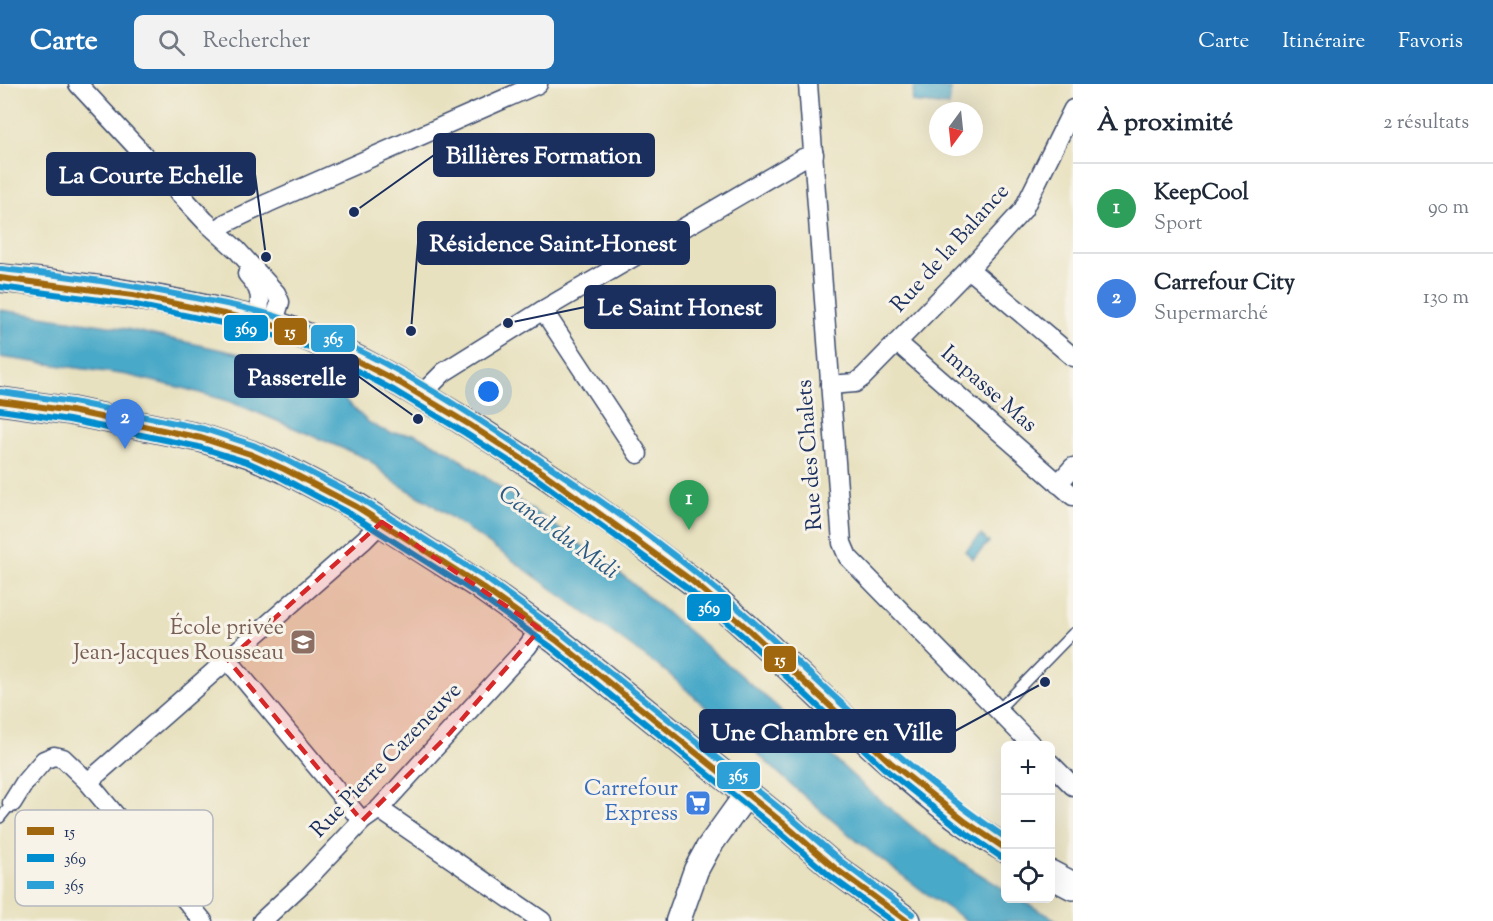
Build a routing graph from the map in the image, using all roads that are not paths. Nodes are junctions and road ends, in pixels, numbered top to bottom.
1 (78, 84) edge
2 (538, 84) edge
3 (808, 84) edge
4 (1073, 109) edge
5 (814, 154) junction
6 (216, 231) junction
7 (969, 269) junction
8 (0, 278) edge
9 (543, 310) junction
10 (266, 323) junction
11 (898, 344) junction
12 (1073, 357) edge
13 (830, 385) junction
14 (421, 395) junction
15 (0, 401) edge
16 (638, 454) dead end
17 (1073, 467) edge
18 (1058, 484) junction
19 (1073, 496) edge
20 (382, 522) junction
21 (540, 629) junction
22 (1073, 633) edge
23 (228, 660) junction
24 (998, 710) junction
25 (1028, 741) edge
26 (1055, 769) edge
27 (88, 782) junction
28 (1073, 786) edge
29 (746, 795) junction
30 (12, 803) joint
31 (379, 809) junction
32 (111, 810) edge
33 (0, 818) edge
34 (362, 822) junction
35 (1001, 847) edge
36 (1055, 877) edge
37 (1073, 886) edge
38 (191, 906) edge
39 (681, 920) edge
40 (203, 921) edge
41 (262, 921) edge
42 (542, 921) edge
43 (907, 921) edge

1 - 6 street
2 - 6 street
3 - 5 street, Rue des Chalets
4 - 7 street, Rue de la Balance
5 - 9 street
5 - 13 street, Rue des Chalets
6 - 10 street
7 - 11 street, Rue de la Balance
7 - 12 street
8 - 10 main road
9 - 14 street
9 - 16 street
10 - 14 main road
11 - 13 street, Rue de la Balance
11 - 18 street, Impasse Mas
13 - 24 street, Rue des Chalets
14 - 35 main road
15 - 20 main road
17 - 18 street
18 - 19 street, Impasse Mas
20 - 21 main road
20 - 23 street
21 - 29 main road
21 - 31 street, Rue Pierre Cazeneuve
22 - 24 lane
23 - 27 street
23 - 34 street
24 - 25 street, Rue des Chalets
26 - 28 street
27 - 30 street
27 - 32 street
29 - 39 street
29 - 43 main road
30 - 33 lane
31 - 34 street, Rue Pierre Cazeneuve
31 - 42 street
34 - 41 street, Rue Pierre Cazeneuve
36 - 37 main road
38 - 40 street

